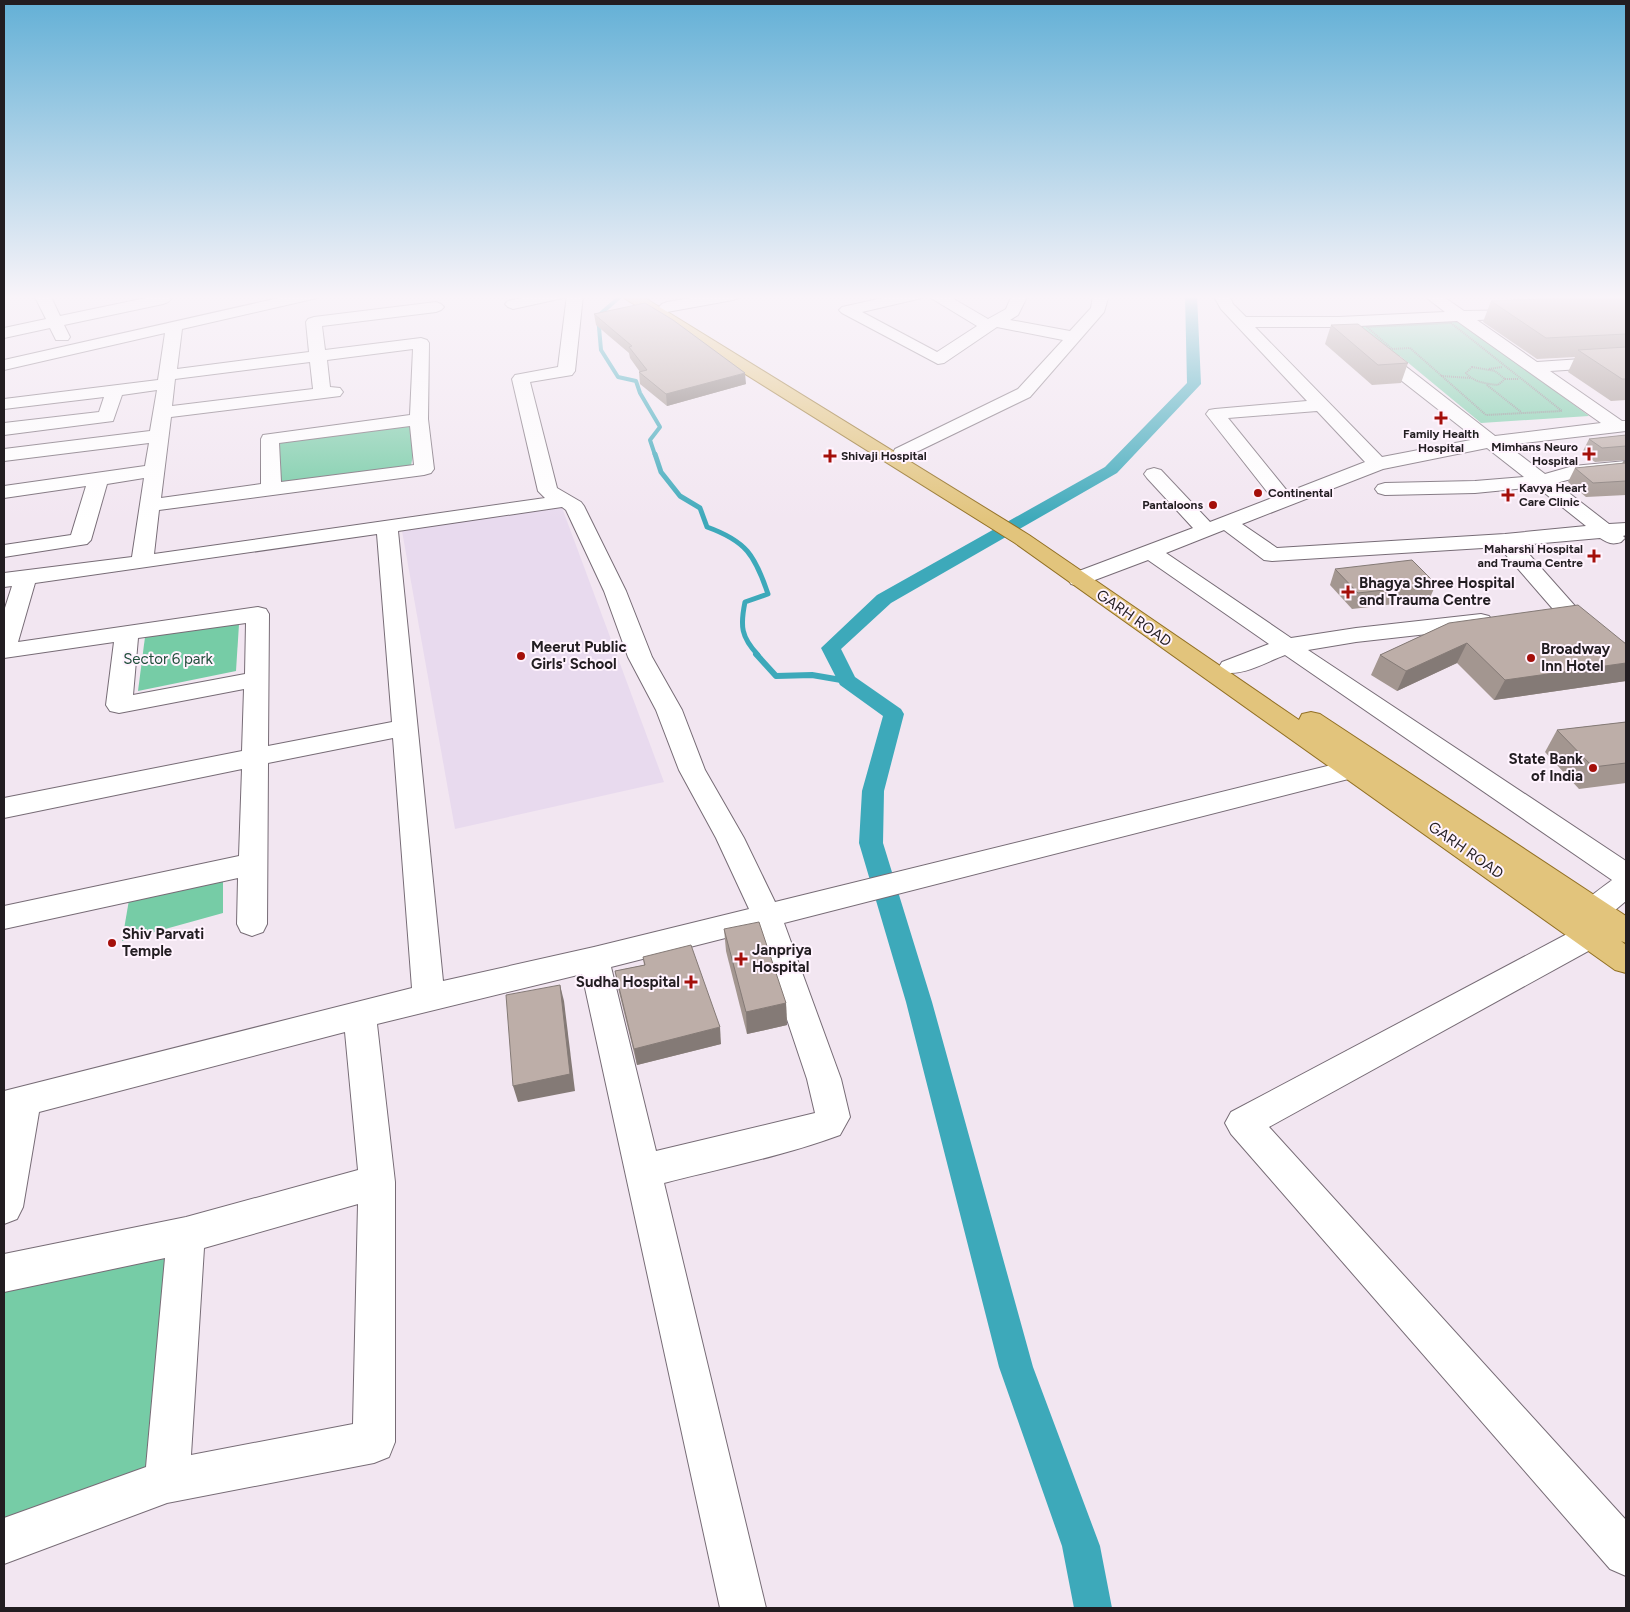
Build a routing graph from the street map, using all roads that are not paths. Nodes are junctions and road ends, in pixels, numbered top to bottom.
1 (167, 370) edge
2 (224, 370) edge
3 (322, 370) edge
4 (420, 370) edge
5 (566, 370) edge
6 (758, 370) edge
7 (1044, 370) edge
8 (1288, 370) edge
9 (1399, 370) edge
10 (1540, 370) edge
11 (166, 379) junction
12 (115, 390) junction
13 (274, 399) junction
14 (4, 404) edge
15 (1321, 405) junction
16 (162, 413) junction
17 (830, 414) junction
18 (419, 419) junction
19 (1622, 426) edge
20 (4, 429) edge
21 (159, 436) junction
22 (270, 439) junction
23 (1489, 442) junction
24 (902, 454) junction
25 (4, 455) edge
26 (1378, 464) junction
27 (1626, 467) edge
28 (154, 471) junction
29 (1154, 474) dead end
30 (98, 478) junction
31 (1543, 481) junction
32 (271, 489) junction
33 (1385, 489) dead end
34 (4, 492) edge
35 (1284, 500) junction
36 (563, 501) junction
37 (150, 505) junction
38 (984, 509) junction
39 (1226, 522) junction
40 (387, 527) junction
41 (1205, 530) junction
42 (1616, 530) edge
43 (1505, 540) junction
44 (1626, 548) edge
45 (4, 551) edge
46 (1149, 551) junction
47 (142, 562) junction
48 (1087, 575) junction
49 (28, 577) junction
50 (4, 580) edge
51 (1567, 612) junction
52 (1538, 615) edge
53 (1500, 619) edge
54 (127, 633) junction
55 (1287, 646) junction
56 (4, 650) edge
57 (1626, 656) edge
58 (1231, 667) junction
59 (257, 679) junction
60 (406, 727) junction
61 (256, 757) junction
62 (1376, 763) junction
63 (1349, 769) junction
64 (4, 808) edge
65 (253, 864) junction
66 (1626, 875) edge
67 (1626, 884) edge
68 (767, 916) junction
69 (4, 918) edge
70 (252, 924) dead end
71 (1586, 924) junction
72 (1626, 931) edge
73 (594, 959) junction
74 (1626, 961) edge
75 (429, 997) junction
76 (360, 1015) junction
77 (14, 1104) edge
78 (644, 1171) junction
79 (377, 1182) junction
80 (4, 1207) edge
81 (186, 1235) junction
82 (4, 1273) edge
83 (167, 1481) junction
84 (4, 1541) edge
85 (1626, 1553) edge
86 (743, 1608) edge

1 - 11 street
2 - 11 street
3 - 13 street
4 - 18 street
5 - 36 street
6 - 17 main road, GARH ROAD
7 - 24 street
8 - 15 street
9 - 23 street
10 - 19 street
11 - 12 street
11 - 16 street
12 - 14 street
12 - 20 street
13 - 16 street
13 - 22 street
15 - 26 street
15 - 35 street
16 - 21 street
17 - 24 main road, GARH ROAD
17 - 38 main road, GARH ROAD
18 - 22 street
18 - 32 street
19 - 23 street
21 - 25 street
21 - 28 street
22 - 32 street
23 - 26 street
23 - 31 street
24 - 38 main road, GARH ROAD
26 - 35 street
27 - 31 street
28 - 30 street
28 - 37 street
29 - 41 street
30 - 34 street
30 - 45 street
31 - 33 street
31 - 42 street
32 - 37 street
35 - 39 street
36 - 40 street
36 - 68 street
37 - 47 street
38 - 48 main road, GARH ROAD
39 - 41 street
39 - 43 street
40 - 47 street
40 - 60 street
41 - 46 street
42 - 43 street
42 - 44 street
43 - 51 street
46 - 48 street
46 - 55 street
47 - 49 street
48 - 58 main road, GARH ROAD
48 - 63 main road, GARH ROAD
49 - 50 street
49 - 56 street
51 - 52 street
51 - 57 street
53 - 55 street
54 - 56 street
54 - 59 street
54 - 59 street
55 - 58 street
55 - 66 street
58 - 62 main road, GARH ROAD
59 - 61 street
60 - 61 street
60 - 75 street
61 - 64 street
61 - 65 street
62 - 63 street
62 - 71 main road, GARH ROAD
63 - 68 street
63 - 71 main road, GARH ROAD
65 - 69 street
65 - 70 street
67 - 71 street
68 - 73 street
68 - 78 street
71 - 72 main road, GARH ROAD
71 - 74 main road, GARH ROAD
71 - 85 street
73 - 75 street
73 - 78 street
75 - 76 street
76 - 77 street
76 - 79 street
77 - 80 street
78 - 86 street
79 - 81 street
79 - 83 street
81 - 82 street
81 - 83 street
83 - 84 street

